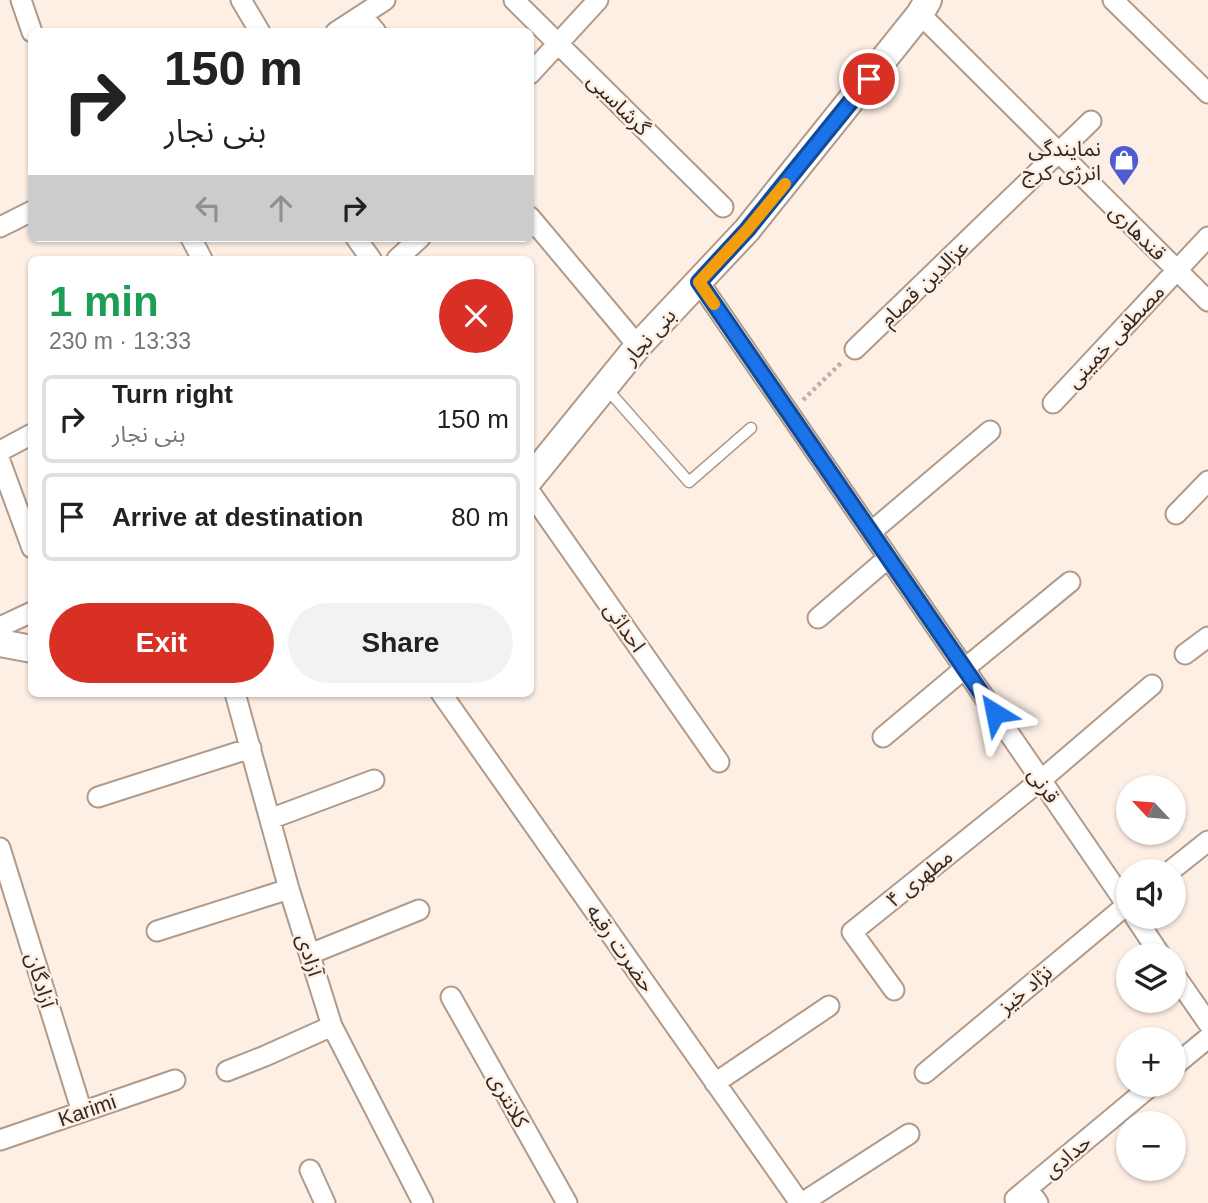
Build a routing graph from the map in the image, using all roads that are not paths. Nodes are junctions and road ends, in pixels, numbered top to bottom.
1 (21, 0) edge
2 (241, 0) edge
3 (385, 0) edge
4 (514, 0) edge
5 (598, 0) edge
6 (1113, 0) edge
7 (924, 7) edge
8 (362, 15) junction
9 (31, 28) edge
10 (258, 28) edge
11 (341, 28) edge
12 (373, 28) edge
13 (558, 44) junction
14 (534, 70) edge
15 (1208, 93) edge
16 (1091, 121) dead end
17 (1058, 152) junction
18 (723, 207) dead end
19 (28, 213) edge
20 (534, 222) edge
21 (0, 227) edge
22 (1208, 237) edge
23 (416, 242) edge
24 (400, 256) edge
25 (1176, 270) junction
26 (699, 282) junction
27 (1208, 301) edge
28 (638, 346) junction
29 (855, 349) road end
30 (605, 387) junction
31 (1053, 403) dead end
32 (751, 428) dead end
33 (990, 431) dead end
34 (28, 436) edge
35 (0, 451) edge
36 (0, 461) edge
37 (534, 474) edge
38 (1208, 481) edge
39 (534, 498) edge
40 (1175, 514) dead end
41 (871, 532) junction
42 (28, 537) edge
43 (888, 558) junction
44 (1070, 582) dead end
45 (28, 614) edge
46 (818, 618) dead end
47 (0, 627) edge
48 (1208, 637) edge
49 (0, 643) edge
50 (28, 648) edge
51 (1185, 654) dead end
52 (964, 669) junction
53 (1152, 685) dead end
54 (236, 697) edge
55 (444, 697) edge
56 (883, 737) dead end
57 (251, 748) junction
58 (719, 762) dead end
59 (374, 780) dead end
60 (1041, 780) junction
61 (98, 797) dead end
62 (270, 819) junction
63 (1208, 841) edge
64 (0, 848) edge
65 (1185, 859) edge
66 (289, 888) junction
67 (1116, 888) edge
68 (419, 911) dead end
69 (1116, 919) edge
70 (157, 931) dead end
71 (310, 954) junction
72 (894, 990) dead end
73 (1186, 991) edge
74 (451, 997) dead end
75 (829, 1006) dead end
76 (1208, 1023) edge
77 (332, 1026) junction
78 (1208, 1038) edge
79 (1186, 1056) edge
80 (227, 1071) dead end
81 (925, 1073) dead end
82 (174, 1080) dead end
83 (715, 1083) junction
84 (1139, 1097) edge
85 (82, 1112) junction
86 (909, 1133) dead end
87 (0, 1140) edge
88 (310, 1170) dead end
89 (1027, 1197) edge
90 (325, 1203) edge
91 (423, 1203) edge
92 (567, 1203) edge
93 (801, 1203) edge

1 - 9 street
2 - 10 street
3 - 8 street
4 - 13 street, گرشاسبی
5 - 13 street
6 - 15 street
7 - 17 street, قندهاری
7 - 26 main road, بنی نجار
8 - 11 street
8 - 12 street
13 - 14 street
13 - 18 street, گرشاسبی
16 - 17 street, عزالدین قصام
17 - 25 street, قندهاری
17 - 29 street, عزالدین قصام
19 - 21 street
20 - 28 street
22 - 25 street, مصطفی خمینی
23 - 24 street
25 - 27 street, قندهاری
25 - 31 street, مصطفی خمینی
26 - 28 main road, بنی نجار
26 - 41 street, قرنی
28 - 30 main road, بنی نجار
30 - 32 lane
30 - 37 main road, بنی نجار
33 - 41 street
34 - 35 street
36 - 42 street
38 - 40 street
39 - 58 street, احداثی
41 - 43 street, قرنی
43 - 46 street
43 - 52 street, قرنی
44 - 52 street
45 - 47 street
48 - 51 street
49 - 50 main road
52 - 56 street
52 - 60 street, قرنی
53 - 60 street
54 - 57 street, آزادی
55 - 83 street, حضرت رقیه
57 - 61 street
57 - 62 street, آزادی
59 - 62 street
60 - 67 street, قرنی
60 - 72 street, مطهری ۴
62 - 66 street, آزادی
63 - 65 street
64 - 85 street, آزادگان
66 - 70 street
66 - 71 street, آزادی
68 - 71 street
69 - 81 street, نژاد خیز
71 - 77 street, آزادی
73 - 76 street
74 - 92 street, کلانتری
75 - 83 street
77 - 80 street
77 - 91 street, آزادی
78 - 79 street
82 - 85 street, Karimi
83 - 93 street, حضرت رقیه
84 - 89 street, حدادی
85 - 87 street, Karimi
86 - 93 street
88 - 90 street

